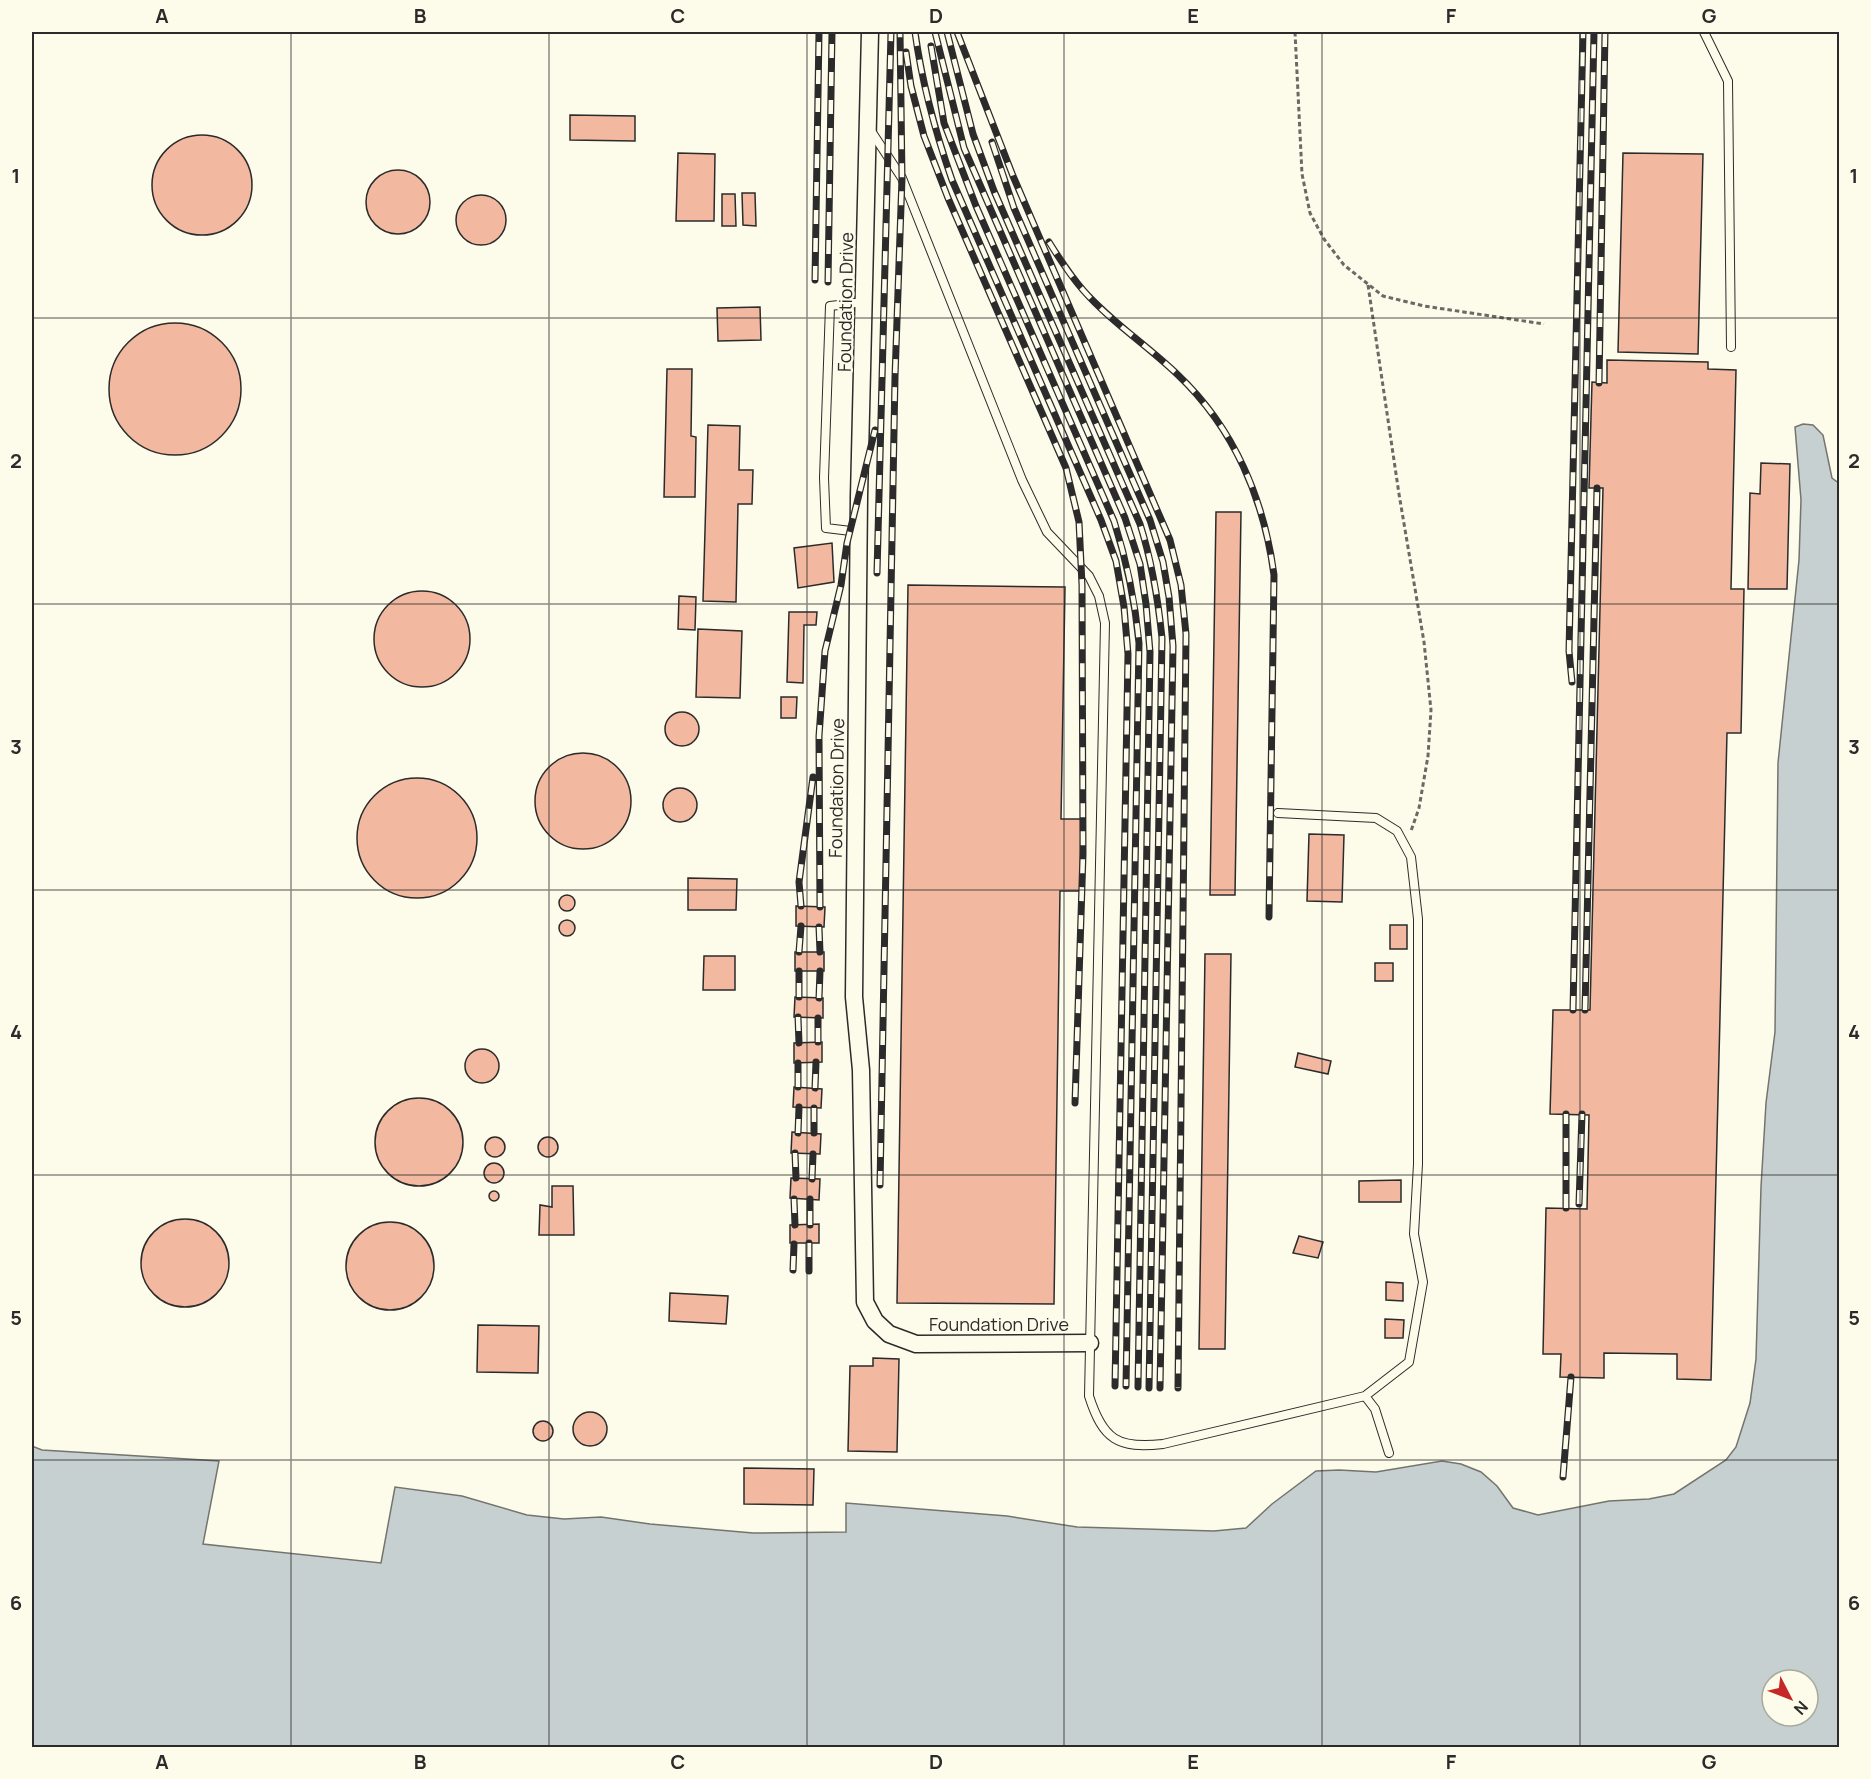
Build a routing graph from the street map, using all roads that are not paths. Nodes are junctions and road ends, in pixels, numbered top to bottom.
1 (870, 32) edge
2 (1704, 32) edge
3 (868, 128) junction
4 (864, 302) junction
5 (1731, 347) dead end
6 (859, 532) junction
7 (1278, 813) dead end
8 (1090, 1343) junction
9 (1365, 1396) junction
10 (1389, 1453) dead end

1 - 3 street, Foundation Drive
2 - 5 lane
3 - 4 street, Foundation Drive
3 - 8 lane
4 - 6 street, Foundation Drive
4 - 6 lane
6 - 8 street, Foundation Drive
7 - 9 lane
8 - 9 lane
9 - 10 lane

